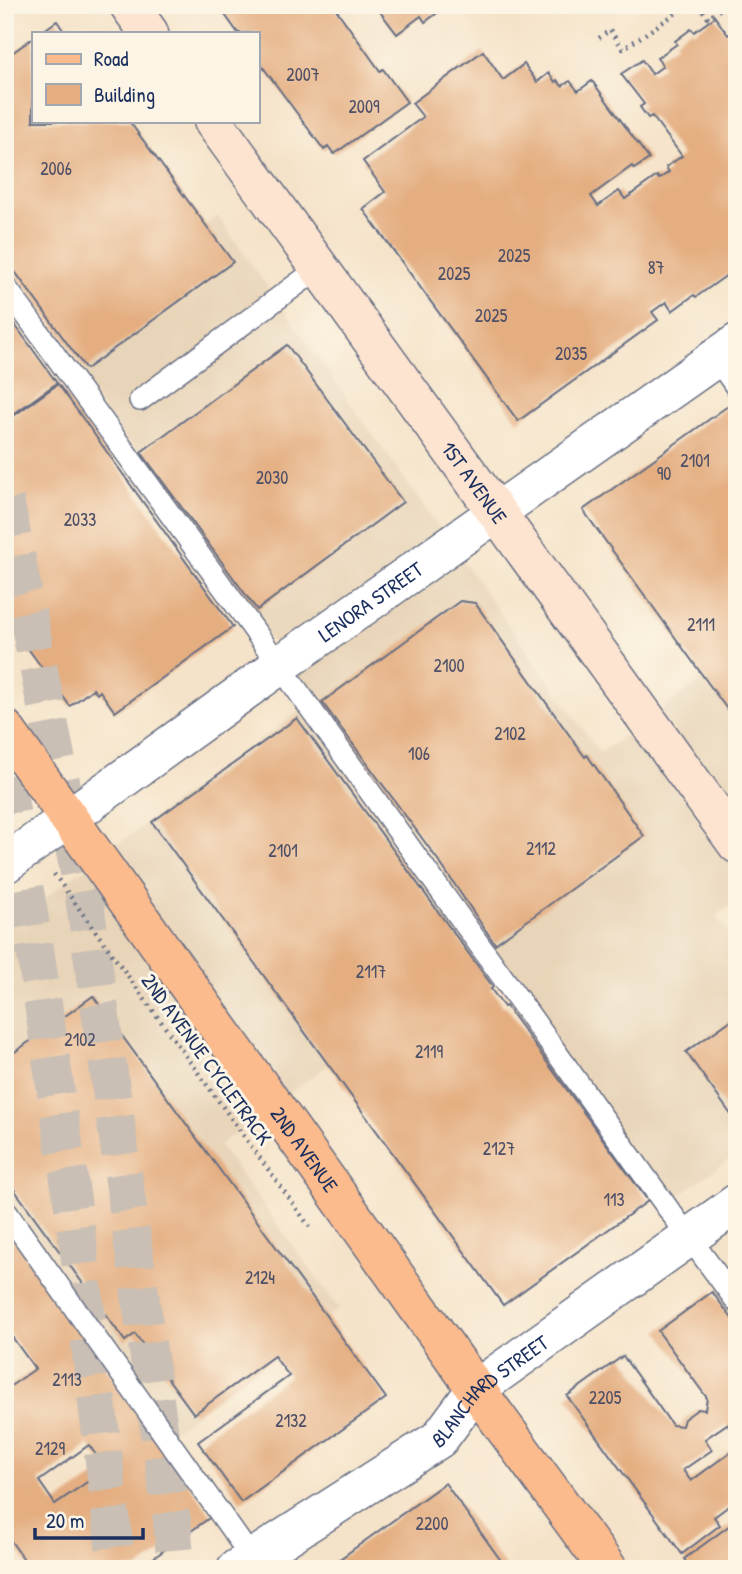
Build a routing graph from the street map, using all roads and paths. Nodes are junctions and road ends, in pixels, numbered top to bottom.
1 (129, 5) edge
2 (688, 5) edge
3 (699, 5) edge
4 (726, 5) edge
5 (148, 32) edge
6 (599, 38) dead end
7 (214, 122) edge
8 (319, 268) junction
9 (5, 286) edge
10 (730, 363) edge
11 (140, 400) dead end
12 (496, 513) junction
13 (280, 666) junction
14 (5, 729) edge
15 (5, 804) edge
16 (70, 818) junction
17 (737, 844) edge
18 (19, 854) edge
19 (737, 1203) edge
20 (5, 1210) edge
21 (316, 1235) dead end
22 (688, 1237) junction
23 (737, 1302) edge
24 (476, 1389) junction
25 (249, 1565) edge
26 (608, 1569) edge

1 - 5 main road
2 - 6 path
3 - 4 path
7 - 8 main road, 1ST AVENUE
8 - 11 lane
8 - 12 main road, 1ST AVENUE
9 - 13 lane
10 - 12 street, LENORA STREET
12 - 13 street, LENORA STREET
12 - 17 main road, 1ST AVENUE
13 - 16 street, LENORA STREET
13 - 22 lane
14 - 16 main road, 2ND AVENUE
15 - 18 path, 2ND AVENUE CYCLETRACK
16 - 18 street, LENORA STREET
16 - 24 main road, 2ND AVENUE
18 - 21 path, 2ND AVENUE CYCLETRACK
19 - 22 street, BLANCHARD STREET
20 - 25 lane
22 - 23 lane
22 - 24 street, BLANCHARD STREET
24 - 25 street, BLANCHARD STREET
24 - 26 main road, 2ND AVENUE

